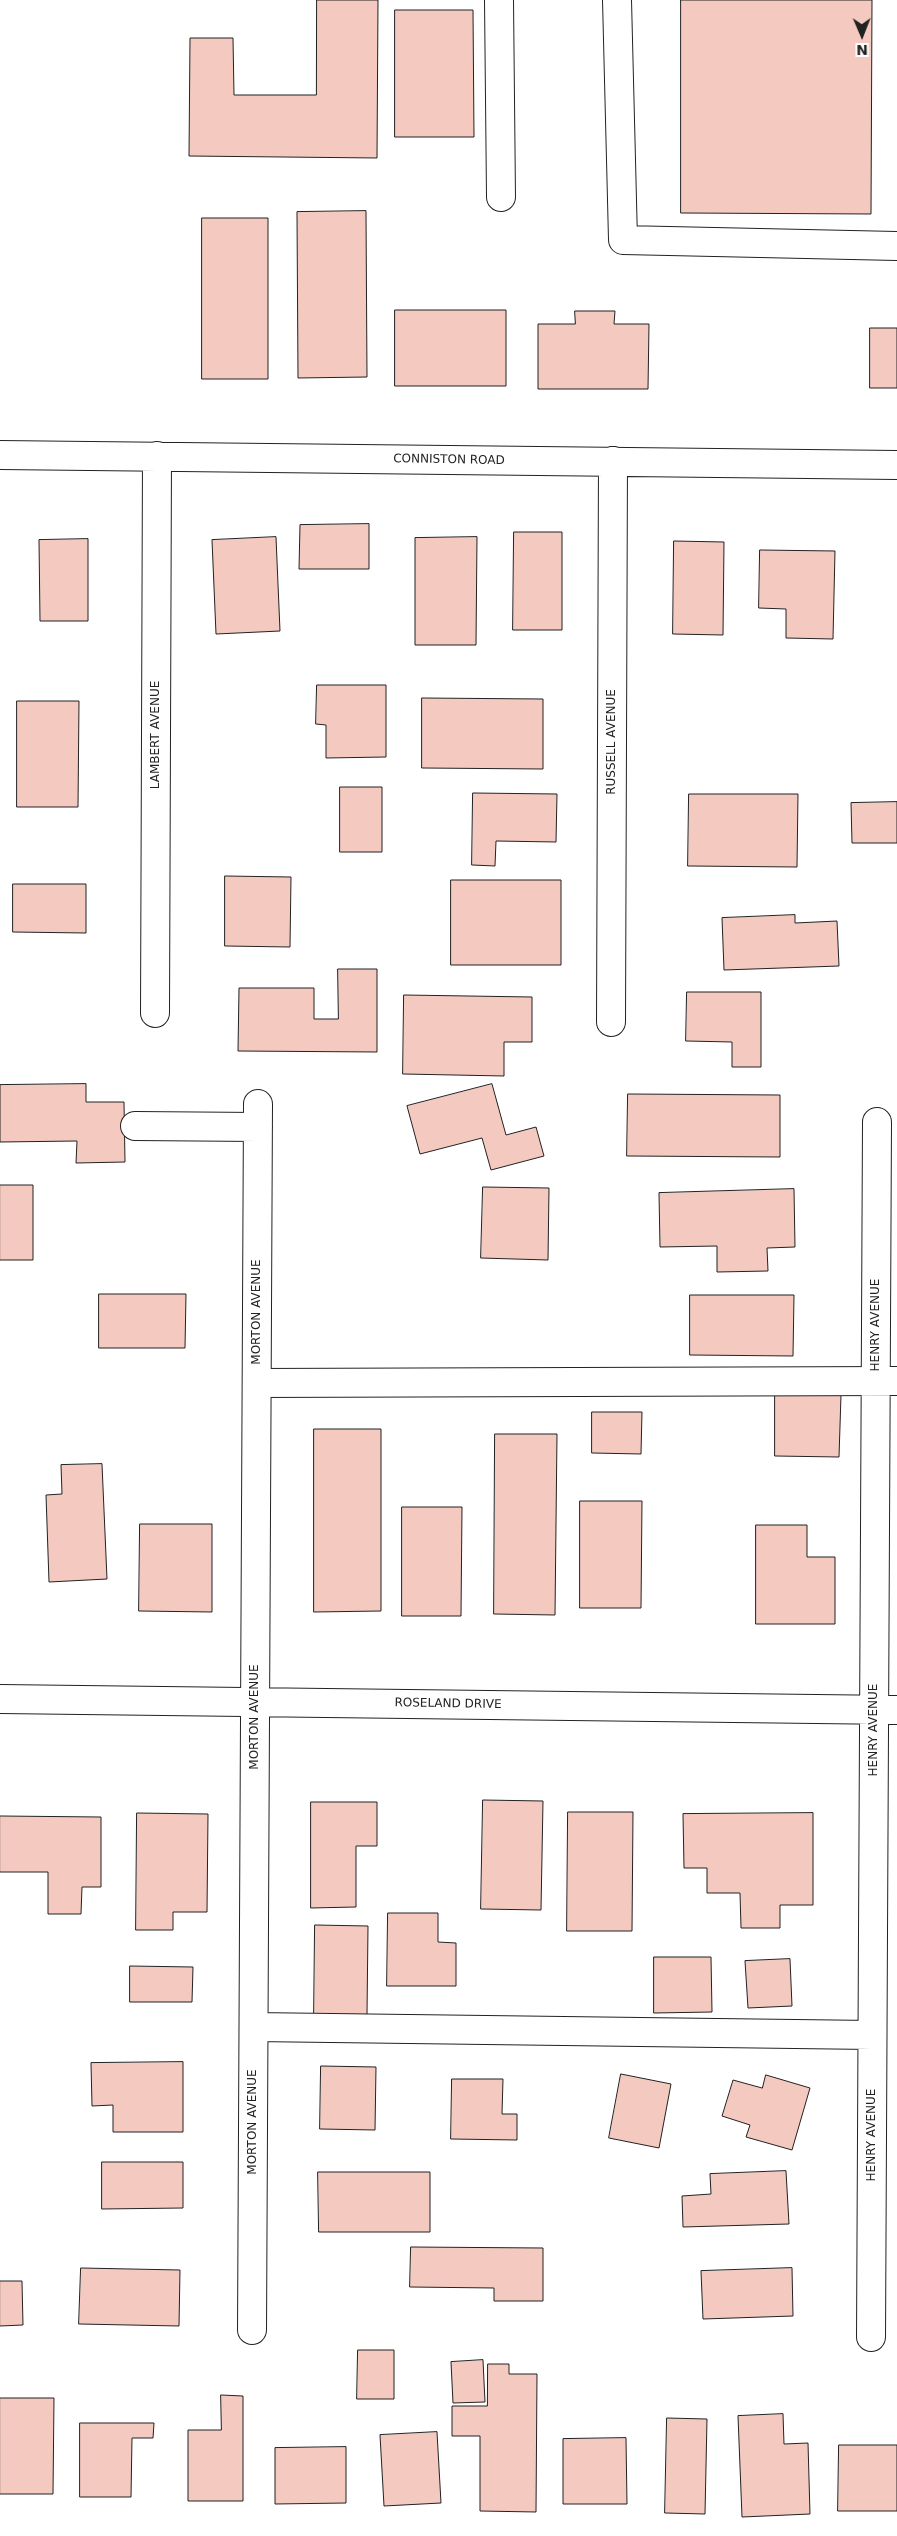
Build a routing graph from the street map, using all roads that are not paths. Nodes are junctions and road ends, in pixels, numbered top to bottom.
1 (499, 0) edge
2 (617, 0) edge
3 (502, 197) dead end
4 (897, 246) edge
5 (0, 455) edge
6 (157, 456) junction
7 (613, 461) junction
8 (897, 465) edge
9 (155, 1013) dead end
10 (611, 1022) dead end
11 (877, 1122) dead end
12 (135, 1126) dead end
13 (886, 1380) edge
14 (257, 1383) junction
15 (0, 1699) edge
16 (256, 1702) junction
17 (886, 1709) edge
18 (254, 2027) junction
19 (872, 2035) junction
20 (252, 2330) dead end
21 (871, 2337) dead end

1 - 3 street
2 - 4 street
5 - 6 street, CONNISTON ROAD
6 - 7 street, CONNISTON ROAD
6 - 9 street, LAMBERT AVENUE
7 - 8 street, CONNISTON ROAD
7 - 10 street, RUSSELL AVENUE
11 - 13 street, HENRY AVENUE
12 - 14 street, MORTON AVENUE
13 - 14 street
13 - 17 street, HENRY AVENUE
14 - 16 street, MORTON AVENUE
15 - 16 street, ROSELAND DRIVE
16 - 17 street, ROSELAND DRIVE
16 - 18 street, MORTON AVENUE
17 - 19 street, HENRY AVENUE
18 - 19 street
18 - 20 street, MORTON AVENUE
19 - 21 street, HENRY AVENUE

